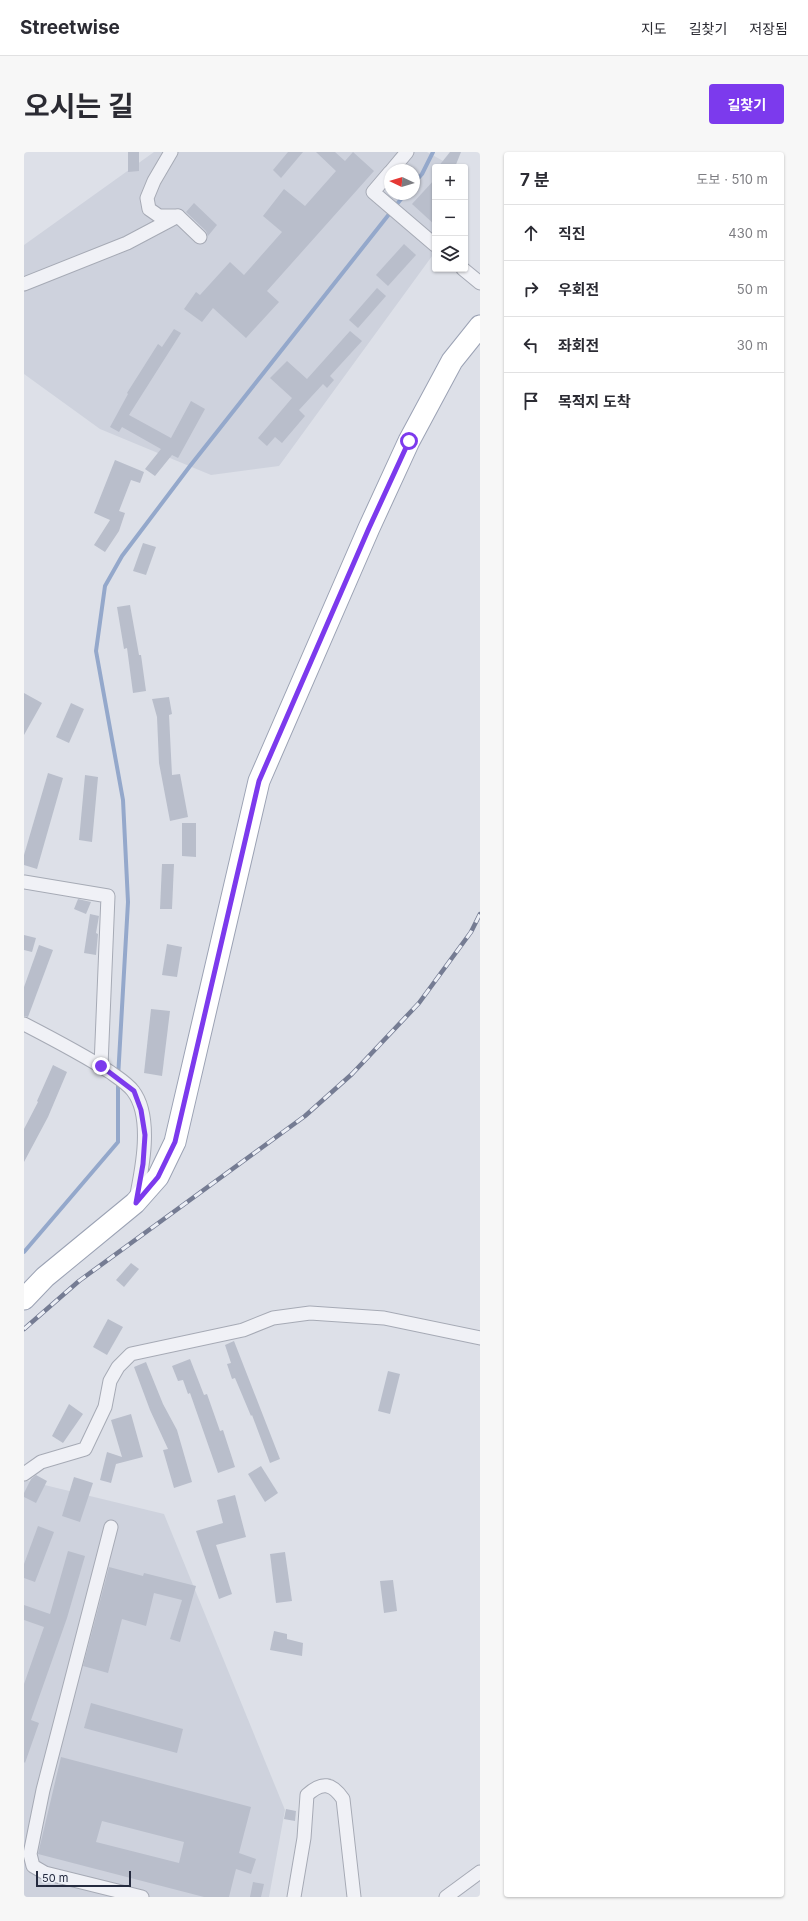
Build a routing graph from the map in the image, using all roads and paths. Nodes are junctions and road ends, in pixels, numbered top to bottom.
1 (171, 152) edge
2 (407, 152) edge
3 (397, 164) edge
4 (384, 179) edge
5 (178, 216) junction
6 (200, 237) dead end
7 (432, 242) edge
8 (467, 272) edge
9 (480, 283) edge
10 (24, 284) edge
11 (480, 326) edge
12 (24, 882) edge
13 (24, 1024) edge
14 (101, 1066) junction
15 (136, 1203) junction
16 (24, 1299) edge
17 (480, 1338) edge
18 (24, 1474) edge
19 (111, 1527) dead end
20 (480, 1872) edge
21 (142, 1897) edge
22 (294, 1897) edge
23 (354, 1897) edge
24 (446, 1897) edge

1 - 5 street
2 - 3 street
4 - 7 street
5 - 6 street
5 - 10 street
8 - 9 street
11 - 15 main road
12 - 14 street
13 - 14 street
14 - 15 street
15 - 16 main road
17 - 18 street
19 - 21 street
20 - 24 street
22 - 23 street

